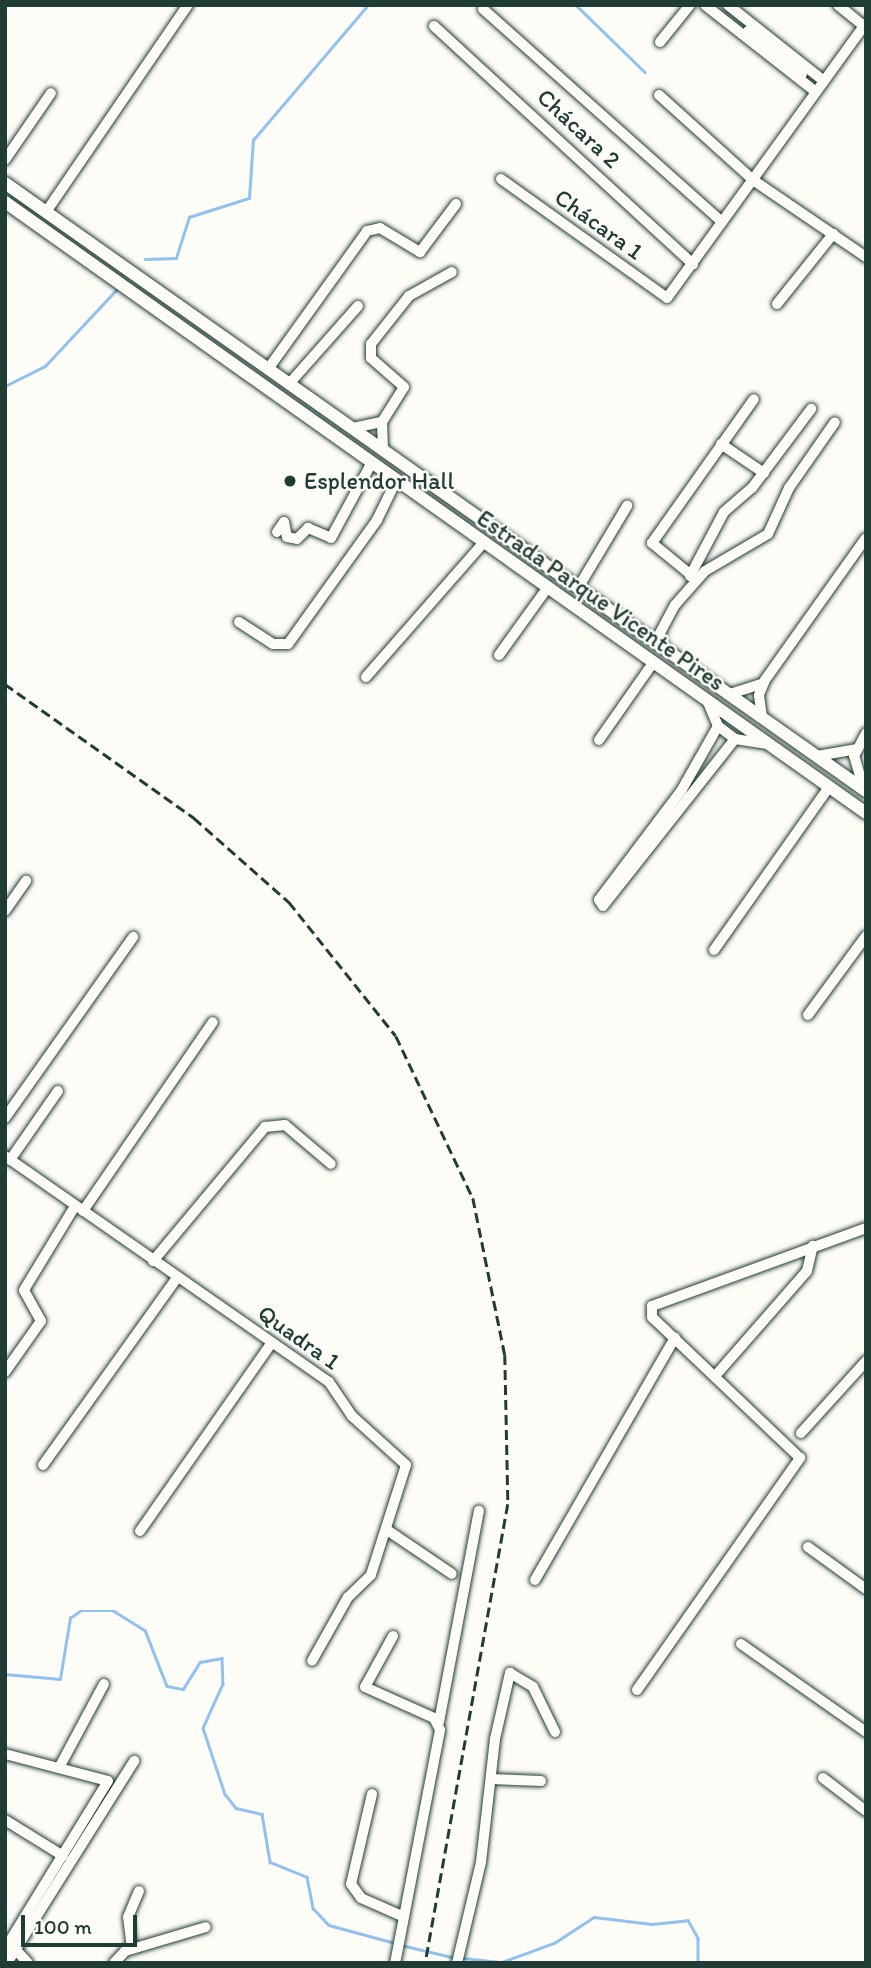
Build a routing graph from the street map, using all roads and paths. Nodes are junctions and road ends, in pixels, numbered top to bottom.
1 (188, 5) edge
2 (690, 5) edge
3 (705, 5) edge
4 (717, 5) edge
5 (728, 5) edge
6 (838, 5) edge
7 (483, 9) dead end
8 (865, 24) edge
9 (434, 26) dead end
10 (660, 42) dead end
11 (819, 87) junction
12 (51, 93) dead end
13 (659, 95) dead end
14 (5, 160) edge
15 (501, 179) dead end
16 (752, 180) junction
17 (8, 186) edge
18 (5, 202) edge
19 (456, 204) dead end
20 (46, 212) junction
21 (722, 222) junction
22 (833, 234) junction
23 (866, 257) edge
24 (693, 264) junction
25 (452, 272) dead end
26 (777, 303) dead end
27 (358, 306) dead end
28 (268, 369) junction
29 (289, 384) junction
30 (754, 399) dead end
31 (811, 409) dead end
32 (382, 422) junction
33 (835, 422) dead end
34 (353, 428) junction
35 (721, 444) junction
36 (383, 450) junction
37 (371, 464) junction
38 (764, 473) junction
39 (396, 481) junction
40 (627, 506) dead end
41 (277, 532) dead end
42 (866, 538) edge
43 (484, 542) junction
44 (548, 567) junction
45 (693, 578) junction
46 (565, 579) junction
47 (547, 587) junction
48 (579, 588) junction
49 (239, 621) dead end
50 (664, 625) junction
51 (641, 633) junction
52 (663, 646) junction
53 (499, 655) dead end
54 (653, 663) junction
55 (366, 677) dead end
56 (765, 680) junction
57 (730, 694) junction
58 (706, 700) junction
59 (762, 717) junction
60 (718, 726) junction
61 (866, 733) edge
62 (735, 739) junction
63 (599, 740) dead end
64 (769, 744) junction
65 (857, 750) junction
66 (817, 756) junction
67 (702, 758) junction
68 (712, 764) junction
69 (829, 787) junction
70 (865, 791) edge
71 (685, 793) junction
72 (866, 813) edge
73 (651, 840) junction
74 (26, 881) dead end
75 (5, 911) edge
76 (866, 936) edge
77 (133, 937) dead end
78 (714, 950) dead end
79 (808, 1015) dead end
80 (213, 1022) dead end
81 (58, 1091) dead end
82 (5, 1118) edge
83 (8, 1158) edge
84 (331, 1164) dead end
85 (79, 1209) junction
86 (866, 1227) edge
87 (813, 1246) junction
88 (153, 1261) junction
89 (177, 1278) junction
90 (675, 1338) junction
91 (271, 1344) junction
92 (866, 1361) edge
93 (5, 1372) edge
94 (716, 1375) junction
95 (801, 1433) dead end
96 (43, 1465) dead end
97 (479, 1511) dead end
98 (387, 1530) junction
99 (139, 1531) dead end
100 (808, 1547) dead end
101 (452, 1574) dead end
102 (535, 1580) dead end
103 (866, 1589) edge
104 (393, 1636) dead end
105 (741, 1644) dead end
106 (312, 1661) dead end
107 (104, 1684) dead end
108 (637, 1690) dead end
109 (439, 1722) junction
110 (555, 1731) dead end
111 (866, 1732) edge
112 (5, 1754) edge
113 (134, 1761) dead end
114 (60, 1766) junction
115 (823, 1778) dead end
116 (491, 1779) junction
117 (541, 1781) dead end
118 (372, 1794) dead end
119 (866, 1811) edge
120 (5, 1820) edge
121 (63, 1856) junction
122 (139, 1892) dead end
123 (402, 1916) junction
124 (206, 1927) dead end
125 (10, 1933) edge
126 (10, 1949) edge
127 (132, 1949) junction
128 (7, 1963) edge
129 (28, 1963) edge
130 (114, 1963) edge
131 (395, 1963) edge
132 (457, 1963) edge

1 - 20 street
2 - 10 street
3 - 11 street
4 - 11 street
5 - 11 street
6 - 8 street
7 - 21 street
8 - 11 street
9 - 24 street, Chácara 2
11 - 16 street
12 - 14 street
13 - 16 street
15 - 24 street, Chácara 1
16 - 21 street
16 - 22 street
17 - 20 main road, Estrada Parque Vicente Pires
18 - 37 main road, Estrada Parque Vicente Pires
19 - 28 street
20 - 28 main road, Estrada Parque Vicente Pires
21 - 24 street
22 - 23 street
22 - 26 street
25 - 32 street
27 - 29 street
28 - 29 main road, Estrada Parque Vicente Pires
29 - 34 main road, Estrada Parque Vicente Pires
30 - 35 street
31 - 38 street
32 - 34 street
32 - 36 street
33 - 45 street
34 - 36 main road, Estrada Parque Vicente Pires
35 - 38 street
35 - 45 street
36 - 44 main road, Estrada Parque Vicente Pires
37 - 39 main road, Estrada Parque Vicente Pires
37 - 41 street
38 - 45 street
39 - 43 main road, Estrada Parque Vicente Pires
39 - 49 street
40 - 48 street
42 - 56 street
43 - 47 main road, Estrada Parque Vicente Pires
43 - 55 street
44 - 46 main road, Estrada Parque Vicente Pires
44 - 47 main road
45 - 50 street
46 - 47 main road
46 - 48 main road, Estrada Parque Vicente Pires
47 - 53 street
47 - 54 main road, Estrada Parque Vicente Pires
48 - 51 main road, Estrada Parque Vicente Pires
50 - 51 street
50 - 52 street
51 - 52 main road, Estrada Parque Vicente Pires
52 - 57 main road, Estrada Parque Vicente Pires
54 - 58 main road, Estrada Parque Vicente Pires
54 - 63 street
56 - 57 street
56 - 59 street
57 - 59 main road, Estrada Parque Vicente Pires
58 - 60 street
58 - 64 main road, Estrada Parque Vicente Pires
59 - 66 main road, Estrada Parque Vicente Pires
60 - 62 street
60 - 67 street
61 - 65 street
62 - 64 street
62 - 68 street
64 - 69 main road, Estrada Parque Vicente Pires
65 - 66 street
65 - 70 street
66 - 70 main road, Estrada Parque Vicente Pires
67 - 68 street
67 - 71 street
68 - 71 street
69 - 72 main road, Estrada Parque Vicente Pires
69 - 78 street
71 - 73 street
73 - 73 street
74 - 75 street
76 - 79 street
77 - 82 street
80 - 85 street
81 - 83 street
83 - 85 street, Quadra 1
84 - 88 street
85 - 88 street, Quadra 1
85 - 93 street
86 - 87 street
87 - 90 street
87 - 94 street
88 - 89 street, Quadra 1
89 - 91 street, Quadra 1
89 - 96 street
90 - 94 street
90 - 102 street
91 - 98 street, Quadra 1
91 - 99 street
92 - 95 street
94 - 108 street
97 - 109 street
98 - 101 street
98 - 106 street, Quadra 1
100 - 103 street
104 - 109 street
105 - 111 street
107 - 114 street
109 - 123 street
110 - 116 street
112 - 114 street
113 - 126 street
114 - 121 street
115 - 119 street
116 - 117 street
116 - 132 street
118 - 123 street
120 - 121 street
121 - 125 street
122 - 127 street
123 - 131 street
124 - 127 street
125 - 126 street
126 - 128 street
126 - 129 street
127 - 130 street

